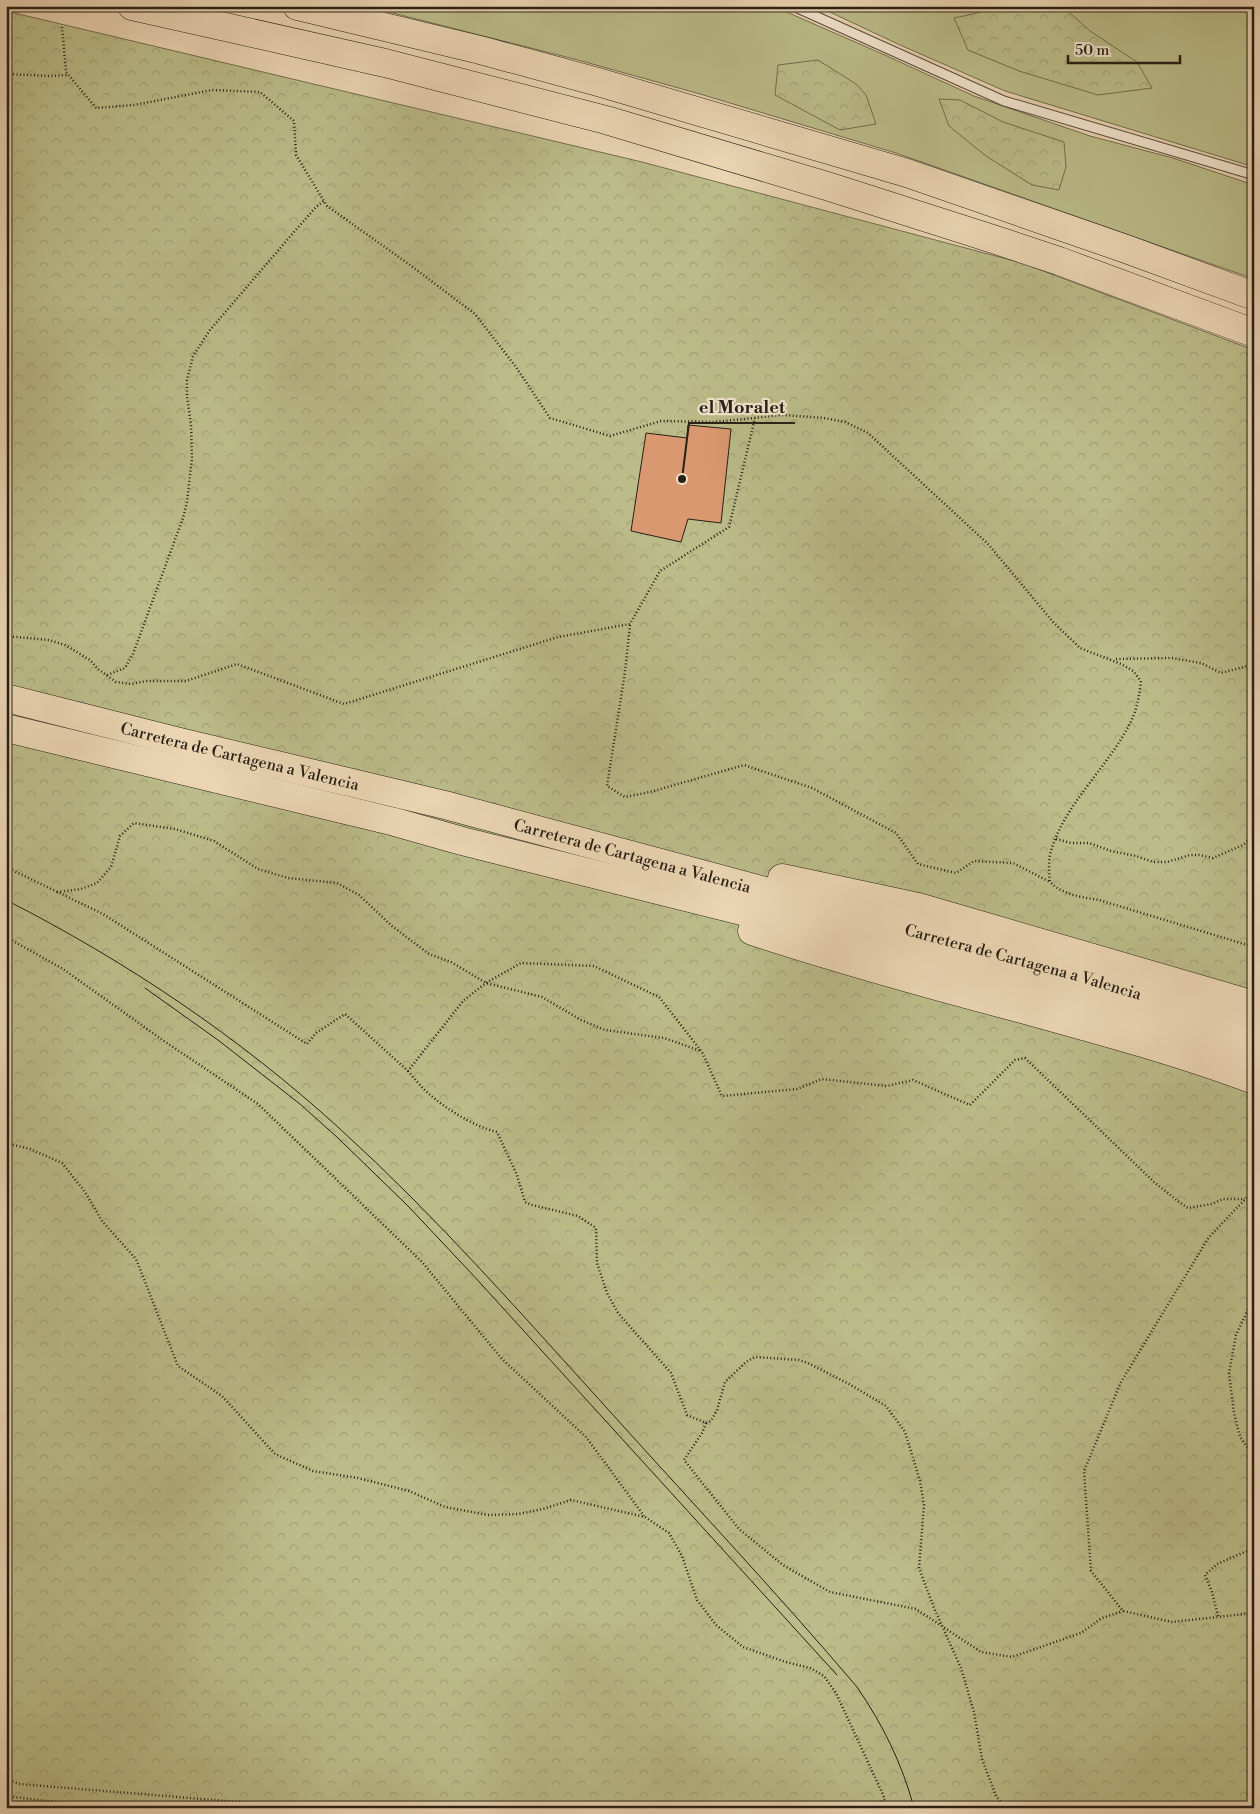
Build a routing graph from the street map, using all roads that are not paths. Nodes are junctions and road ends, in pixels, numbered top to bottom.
1 (132, 6) edge
2 (297, 6) edge
3 (793, 6) edge
4 (1254, 176) edge
5 (1254, 296) edge
6 (1254, 333) edge
7 (6, 698) edge
8 (6, 728) edge
9 (543, 832) junction
10 (462, 841) junction
11 (1254, 1005) edge
12 (1254, 1030) edge
13 (1254, 1058) edge
14 (1254, 1080) edge

1 - 6 highway
2 - 5 highway
3 - 4 lane
7 - 9 highway, Carretera de Cartagena a Valencia
8 - 10 highway, Carretera de Cartagena a Valencia
9 - 11 highway
9 - 12 highway, Carretera de Cartagena a Valencia
10 - 13 highway, Carretera de Cartagena a Valencia
10 - 14 highway

